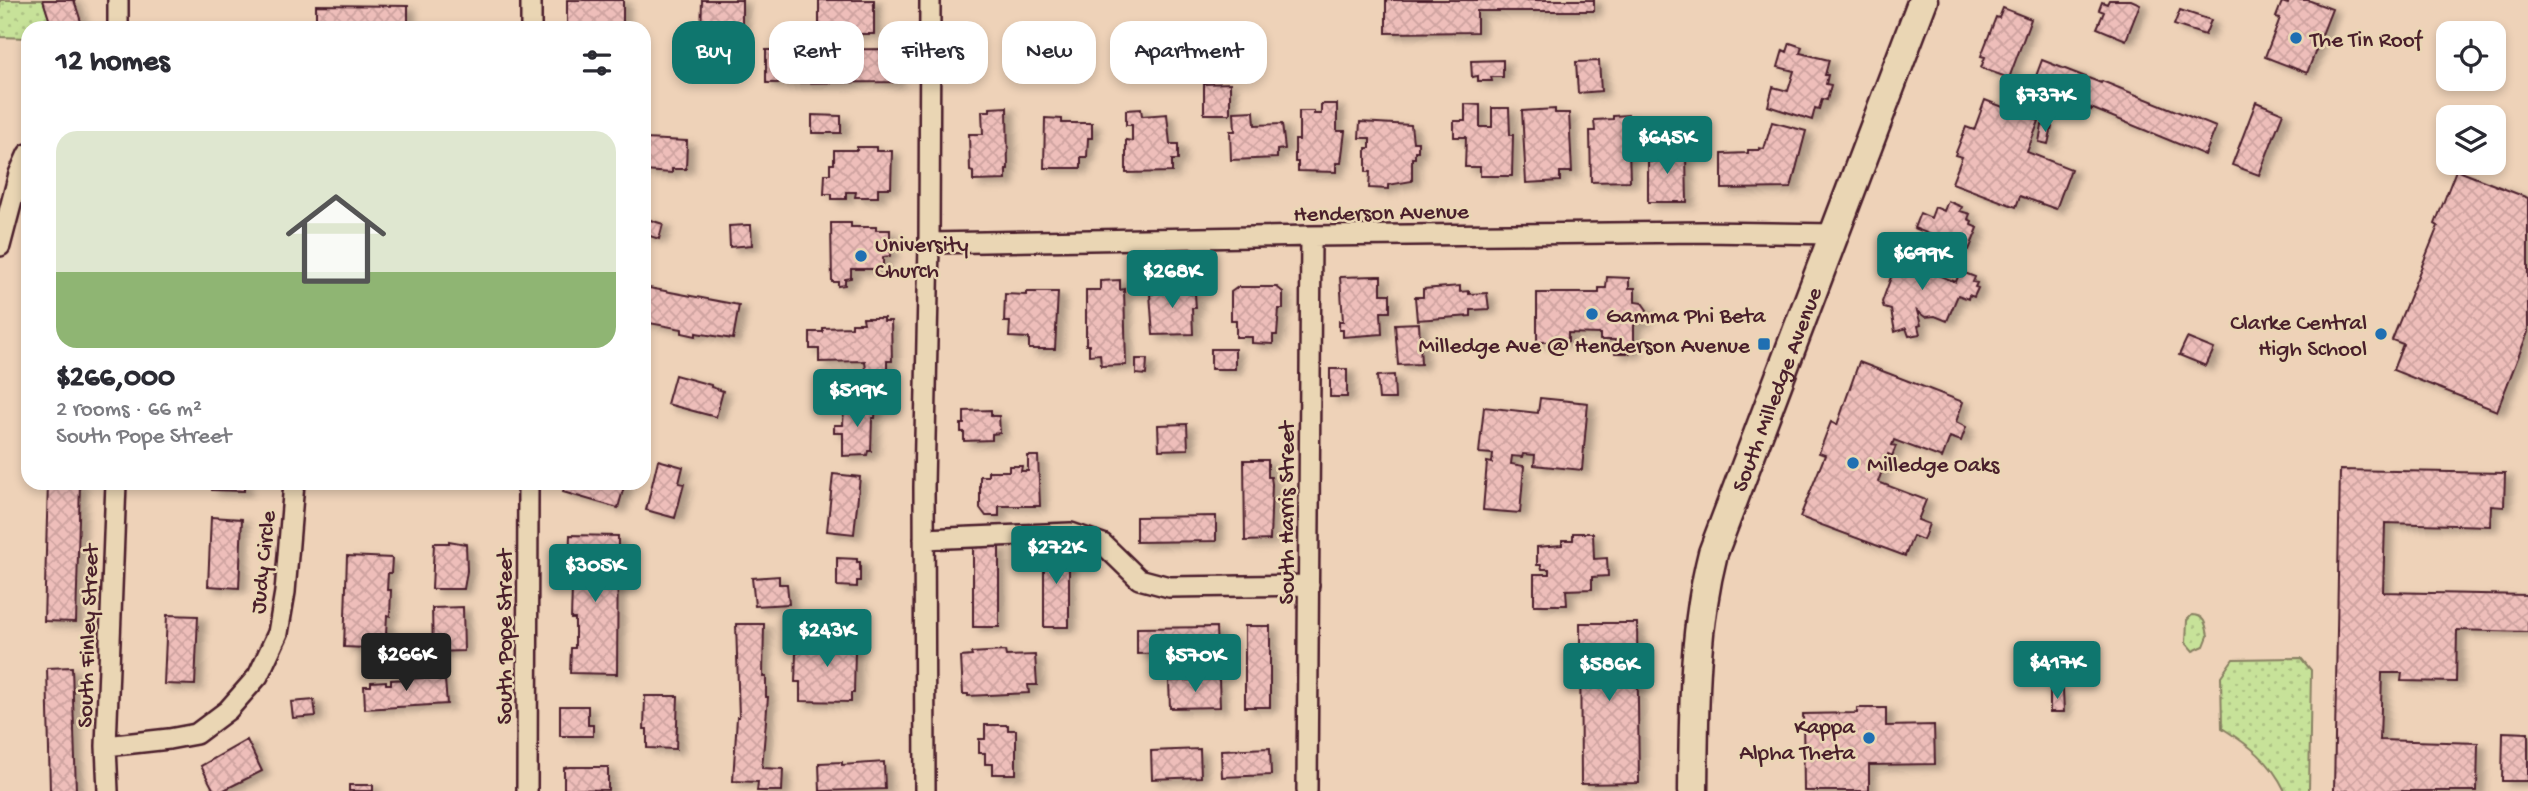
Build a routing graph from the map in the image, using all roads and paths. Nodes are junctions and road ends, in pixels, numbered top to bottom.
1 (118, 0) edge
2 (531, 0) edge
3 (930, 0) edge
4 (1923, 0) edge
5 (118, 21) edge
6 (531, 21) edge
7 (21, 170) edge
8 (1834, 234) junction
9 (1311, 236) junction
10 (929, 243) junction
11 (0, 246) edge
12 (117, 490) edge
13 (293, 490) edge
14 (528, 490) edge
15 (924, 539) junction
16 (1309, 585) junction
17 (106, 746) junction
18 (108, 791) edge
19 (527, 791) edge
20 (925, 791) edge
21 (1307, 791) edge
22 (1693, 791) edge

1 - 5 street
2 - 6 street
3 - 10 street
4 - 8 main road, South Milledge Avenue
7 - 11 street
8 - 9 street, Henderson Avenue
8 - 22 main road, South Milledge Avenue
9 - 10 street, Henderson Avenue
9 - 16 street, South Harris Street
10 - 15 street
12 - 17 street, South Finley Street
13 - 17 street, Judy Circle
14 - 19 street, South Pope Street
15 - 16 street
15 - 20 street
16 - 21 street, South Harris Street
17 - 18 street, South Finley Street

